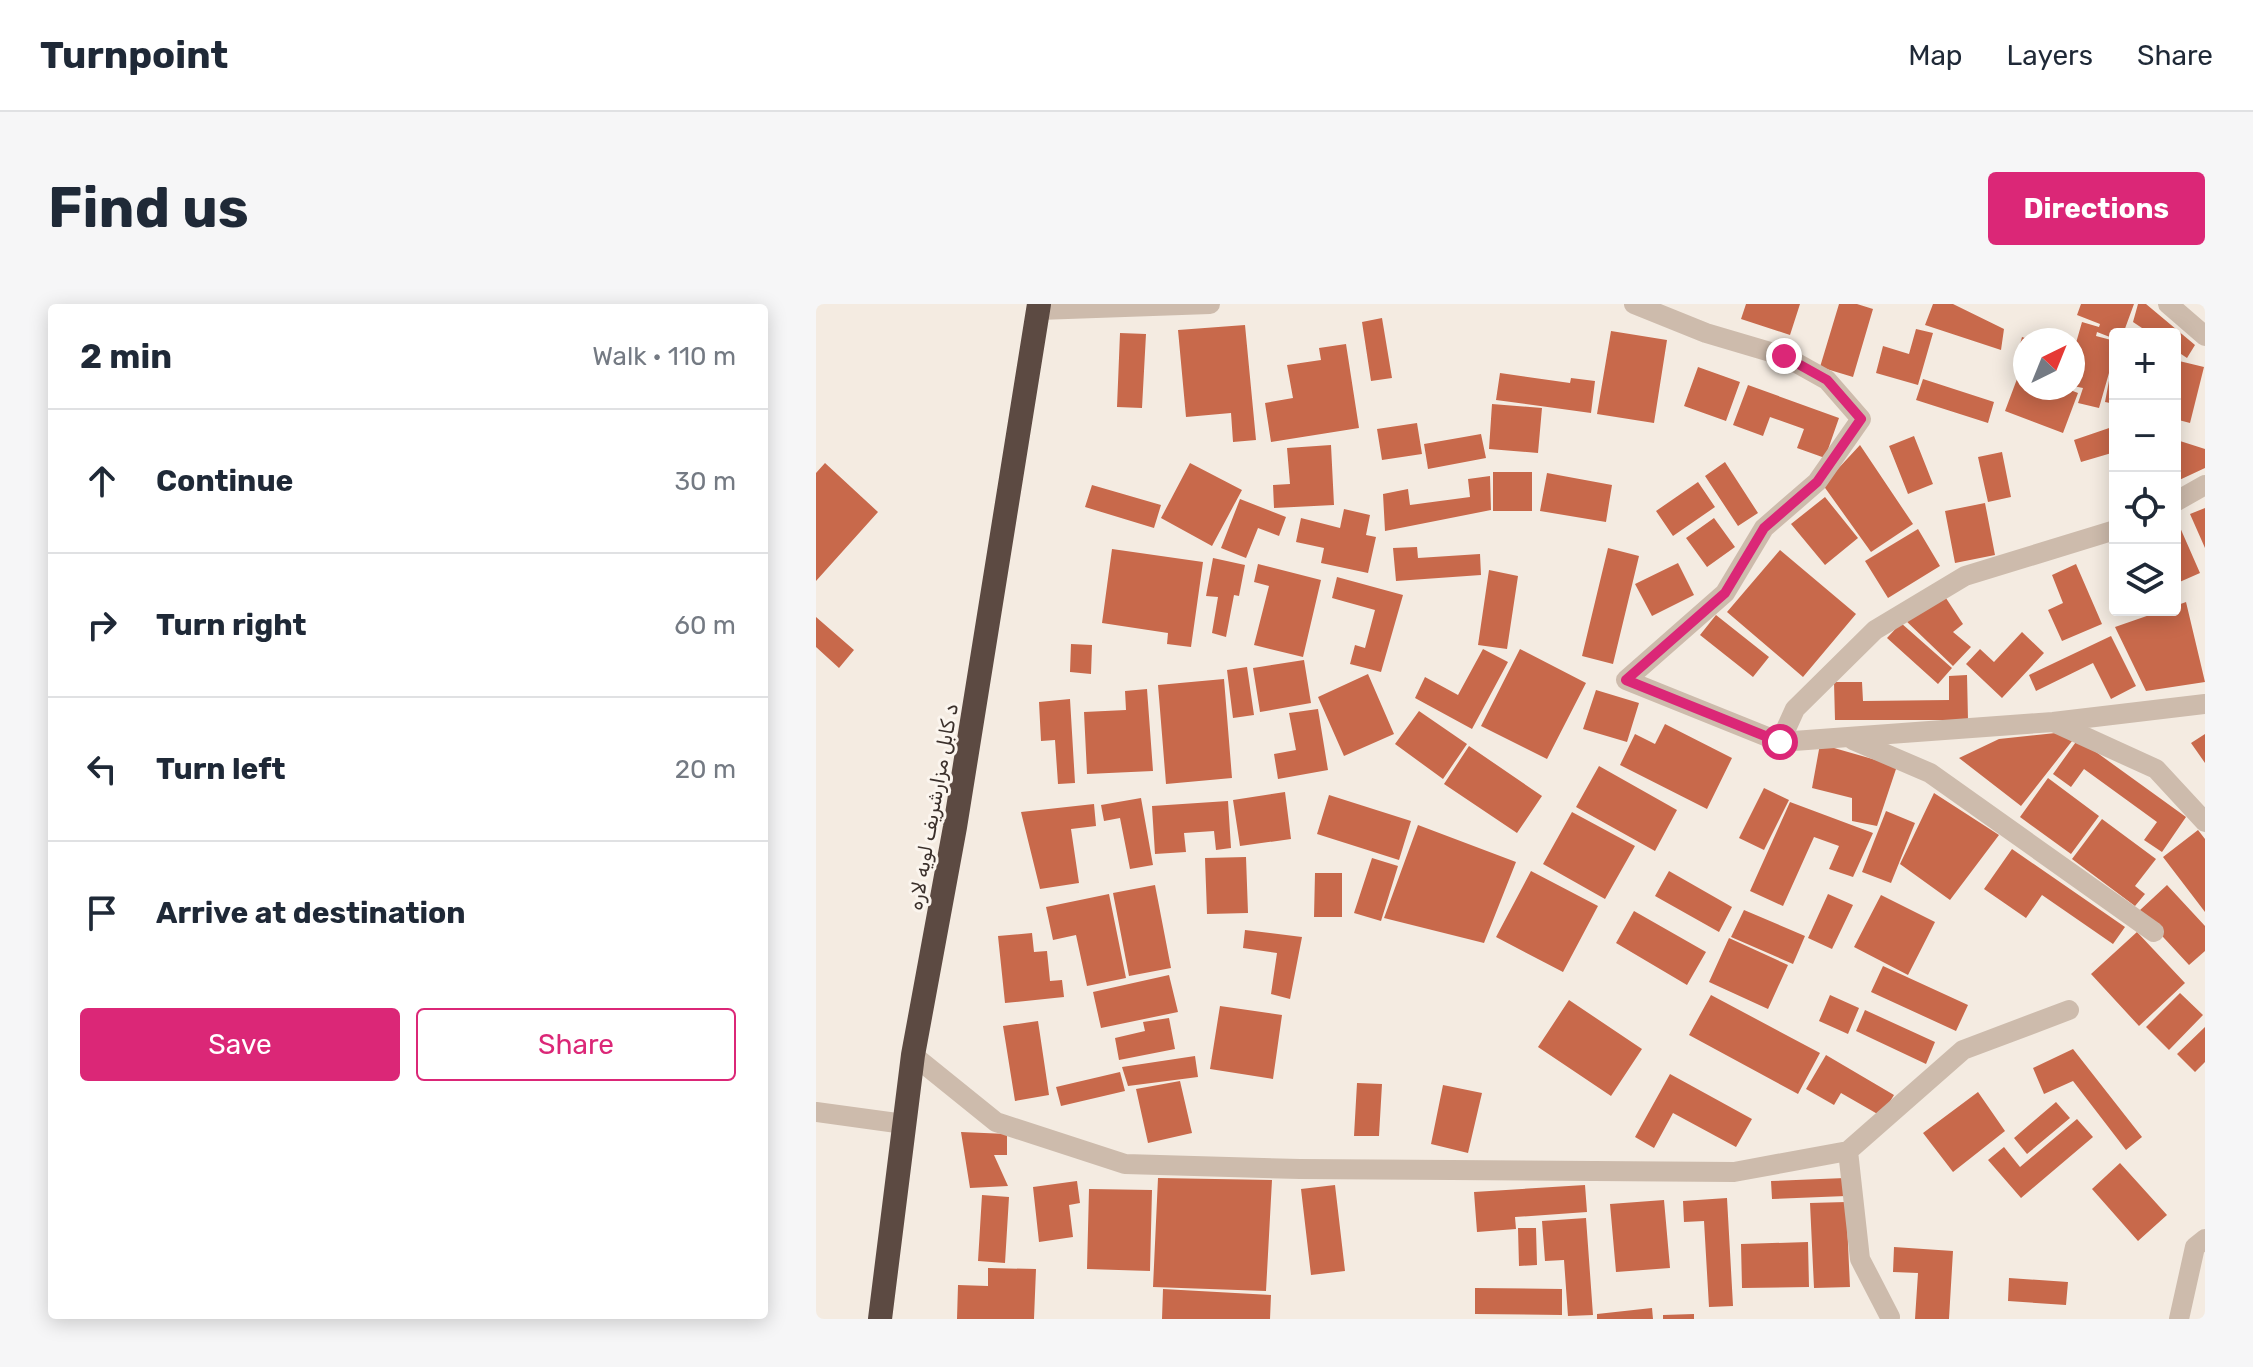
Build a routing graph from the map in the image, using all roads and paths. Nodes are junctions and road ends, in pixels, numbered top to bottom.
1 (1210, 304) edge
2 (1634, 304) edge
3 (2168, 304) edge
4 (1039, 307) edge
5 (2205, 336) edge
6 (2205, 485) edge
7 (2181, 499) edge
8 (2109, 532) edge
9 (2205, 704) edge
10 (2053, 722) junction
11 (1850, 739) junction
12 (1780, 742) junction
13 (2205, 822) edge
14 (2154, 932) dead end
15 (2069, 1010) dead end
16 (913, 1055) junction
17 (816, 1112) edge
18 (904, 1124) junction
19 (1848, 1151) junction
20 (2205, 1239) edge
21 (1890, 1317) dead end
22 (880, 1319) edge
23 (2179, 1319) edge

1 - 4 street
2 - 12 street
3 - 5 street
4 - 16 highway, د کابل مزارشریف لویه لاره
6 - 7 street
8 - 12 street
9 - 10 street
10 - 11 street
10 - 13 street
11 - 12 street
11 - 14 street
15 - 19 street
16 - 18 highway, د کابل مزارشریف لویه لاره
16 - 19 street
17 - 18 street
18 - 22 highway, د کابل مزارشریف لویه لاره
19 - 21 street
20 - 23 street

